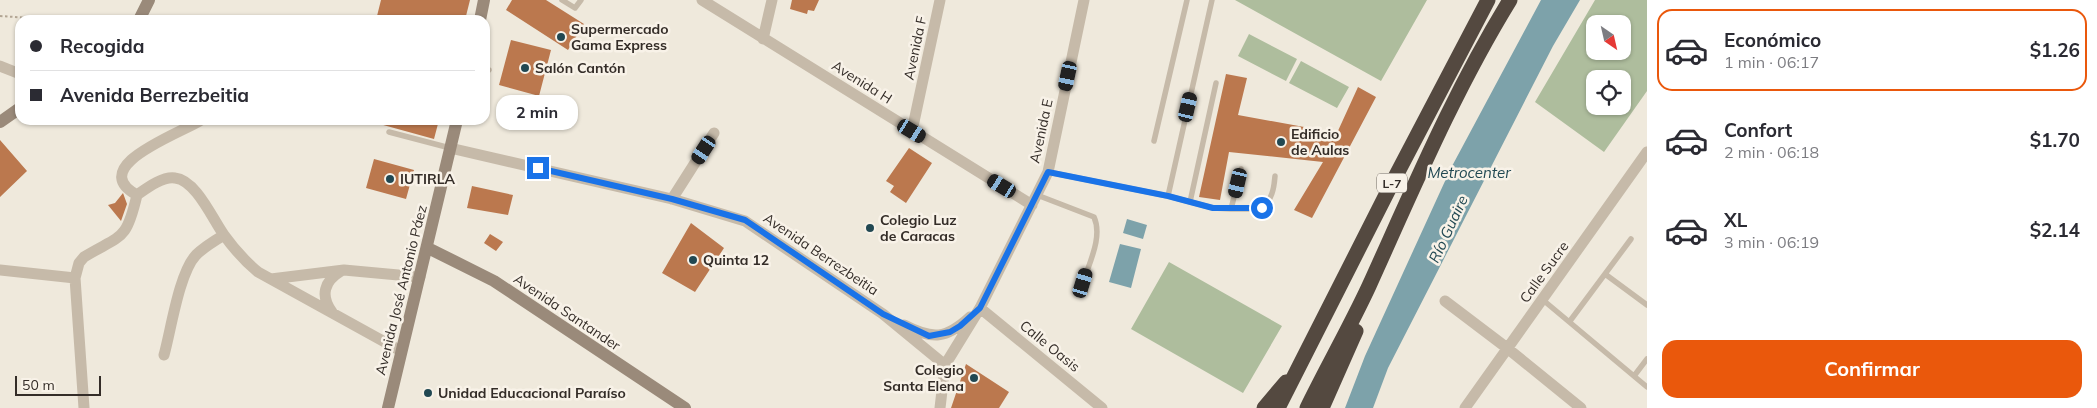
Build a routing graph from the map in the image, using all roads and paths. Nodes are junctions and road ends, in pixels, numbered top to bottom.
1 (149, 0) edge
2 (484, 0) edge
3 (562, 0) edge
4 (581, 0) edge
5 (702, 0) edge
6 (772, 0) edge
7 (940, 0) edge
8 (1084, 0) edge
9 (1187, 0) edge
10 (1212, 0) edge
11 (1488, 0) edge
12 (1510, 0) edge
13 (142, 15) edge
14 (481, 15) edge
15 (0, 16) edge
16 (15, 17) edge
17 (763, 39) junction
18 (0, 66) edge
19 (15, 72) edge
20 (1216, 83) dead end
21 (15, 112) edge
22 (0, 122) edge
23 (191, 125) edge
24 (456, 125) edge
25 (912, 131) junction
26 (389, 132) dead end
27 (714, 133) dead end
28 (1154, 141) dead end
29 (450, 148) junction
30 (1647, 152) edge
31 (1241, 169) dead end
32 (1048, 172) junction
33 (1275, 176) dead end
34 (137, 195) junction
35 (1168, 196) junction
36 (672, 199) junction
37 (1034, 200) junction
38 (1190, 202) junction
39 (1231, 208) junction
40 (224, 236) junction
41 (1631, 239) dead end
42 (428, 248) junction
43 (0, 270) edge
44 (344, 270) junction
45 (1605, 274) junction
46 (420, 277) junction
47 (75, 278) junction
48 (271, 279) junction
49 (1083, 283) dead end
50 (1368, 288) junction
51 (1543, 300) junction
52 (1445, 301) dead end
53 (1647, 305) edge
54 (980, 308) junction
55 (332, 312) junction
56 (883, 314) junction
57 (1570, 322) junction
58 (1508, 348) junction
59 (401, 351) junction
60 (164, 355) dead end
61 (1647, 359) edge
62 (944, 365) junction
63 (1298, 368) junction
64 (1634, 376) junction
65 (1647, 386) edge
66 (84, 408) edge
67 (388, 408) edge
68 (685, 408) edge
69 (940, 408) edge
70 (1102, 408) edge
71 (1264, 408) edge
72 (1278, 408) edge
73 (1307, 408) edge
74 (1322, 408) edge
75 (1465, 408) edge
76 (1581, 408) edge

1 - 13 street
2 - 14 street
3 - 4 lane
5 - 17 street, Avenida H
6 - 17 street
7 - 25 street, Avenida F
8 - 32 street, Avenida E
9 - 28 lane
10 - 35 lane
11 - 63 highway, L-7
12 - 50 highway, L-7
15 - 16 path
17 - 25 street, Avenida H
18 - 19 street
20 - 38 lane
21 - 22 street
23 - 34 street
24 - 29 street, Avenida José Antonio Páez
25 - 37 street, Avenida H
26 - 29 lane
27 - 36 street
29 - 36 street, Avenida Berrezbeitia
29 - 42 street, Avenida José Antonio Páez
30 - 51 street, Calle Sucre
31 - 39 lane
32 - 35 lane
32 - 37 street, Avenida E
33 - 39 lane
34 - 40 street
34 - 47 street
35 - 38 lane
36 - 56 street, Avenida Berrezbeitia
37 - 49 lane
37 - 54 street, Avenida E
38 - 39 lane
40 - 48 street
40 - 60 street
41 - 45 lane
42 - 46 street, Avenida José Antonio Páez
42 - 68 street, Avenida Santander
43 - 47 street
44 - 46 street
44 - 48 street
44 - 55 street
45 - 53 lane
45 - 57 lane
46 - 59 street, Avenida José Antonio Páez
47 - 66 street
48 - 55 street
50 - 73 highway, L-7
50 - 74 highway
51 - 57 lane
51 - 58 street, Calle Sucre
52 - 58 street
54 - 56 street, Avenida Berrezbeitia
54 - 62 street, Avenida E
54 - 70 street, Calle Oasis
55 - 59 street
56 - 62 street, Avenida Berrezbeitia
57 - 64 lane
58 - 75 street, Calle Sucre
58 - 76 street
59 - 67 street, Avenida José Antonio Páez
61 - 64 lane
62 - 69 street
63 - 71 highway
63 - 72 highway, L-7
64 - 65 lane

